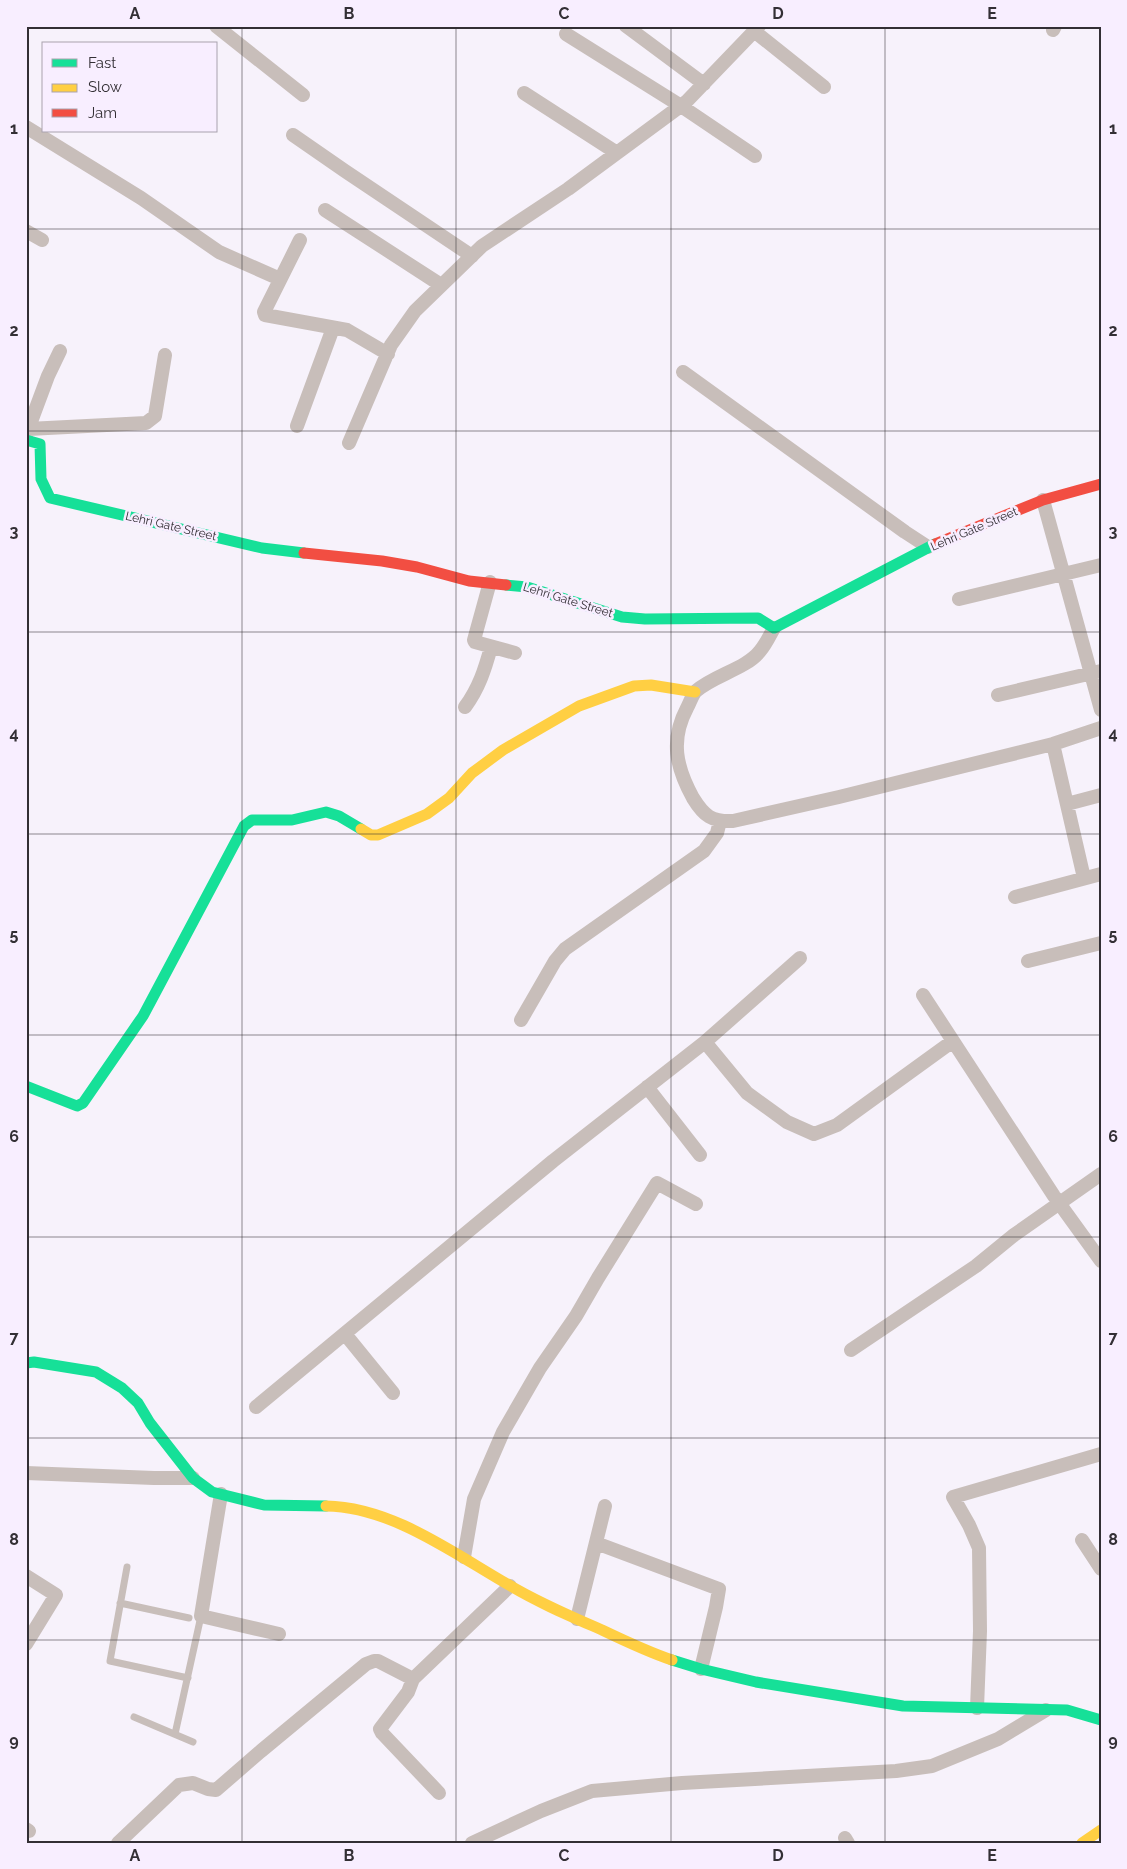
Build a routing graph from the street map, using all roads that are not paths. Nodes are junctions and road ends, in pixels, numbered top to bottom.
1 (216, 26) edge
2 (626, 26) edge
3 (757, 29) edge
4 (566, 34) dead end
5 (704, 84) junction
6 (824, 86) dead end
7 (303, 94) dead end
8 (524, 94) dead end
9 (680, 106) junction
10 (26, 127) edge
11 (293, 135) dead end
12 (617, 153) junction
13 (756, 156) dead end
14 (325, 210) dead end
15 (26, 230) edge
16 (42, 240) dead end
17 (300, 240) dead end
18 (472, 256) junction
19 (280, 280) junction
20 (441, 286) junction
21 (333, 328) junction
22 (60, 350) dead end
23 (388, 354) junction
24 (165, 355) dead end
25 (684, 372) dead end
26 (296, 426) dead end
27 (27, 434) edge
28 (348, 443) dead end
29 (1101, 484) edge
30 (1043, 500) junction
31 (928, 547) junction
32 (1101, 565) edge
33 (1064, 575) junction
34 (490, 582) junction
35 (959, 599) dead end
36 (774, 628) junction
37 (491, 646) junction
38 (515, 653) dead end
39 (1096, 672) edge
40 (695, 692) junction
41 (998, 695) dead end
42 (465, 707) dead end
43 (1101, 710) edge
44 (1101, 728) edge
45 (1052, 744) junction
46 (1101, 795) edge
47 (1067, 804) junction
48 (720, 821) junction
49 (1101, 874) edge
50 (1084, 878) junction
51 (1015, 897) dead end
52 (1101, 943) edge
53 (800, 958) dead end
54 (1028, 961) dead end
55 (923, 995) dead end
56 (521, 1020) dead end
57 (953, 1041) junction
58 (705, 1042) junction
59 (26, 1086) edge
60 (647, 1087) junction
61 (700, 1155) dead end
62 (1101, 1174) edge
63 (1059, 1203) junction
64 (696, 1204) dead end
65 (1101, 1261) edge
66 (345, 1334) junction
67 (851, 1350) dead end
68 (26, 1363) edge
69 (393, 1393) dead end
70 (256, 1407) dead end
71 (1101, 1454) edge
72 (26, 1473) edge
73 (193, 1478) junction
74 (221, 1494) junction
75 (605, 1506) dead end
76 (1082, 1540) dead end
77 (596, 1543) junction
78 (464, 1557) junction
79 (127, 1567) dead end
80 (1101, 1569) edge
81 (26, 1576) edge
82 (510, 1586) junction
83 (120, 1603) junction
84 (195, 1617) junction
85 (577, 1619) junction
86 (279, 1634) dead end
87 (26, 1644) edge
88 (701, 1669) junction
89 (188, 1678) junction
90 (413, 1679) junction
91 (977, 1708) junction
92 (1047, 1709) junction
93 (134, 1717) dead end
94 (1101, 1720) edge
95 (175, 1734) junction
96 (193, 1742) dead end
97 (439, 1793) dead end
98 (1101, 1830) edge
99 (118, 1843) edge
100 (472, 1843) edge
101 (1082, 1843) edge

1 - 7 street
2 - 5 street
3 - 5 street
3 - 6 street
4 - 9 street
5 - 9 street
8 - 12 street
9 - 12 street
9 - 13 street
10 - 19 street
11 - 18 street
12 - 18 street
14 - 20 street
15 - 16 street
17 - 19 street
18 - 20 street
19 - 21 street
20 - 23 street
21 - 23 street
21 - 26 street
22 - 27 street
23 - 28 street
24 - 27 street
25 - 31 street
27 - 34 street, Lehri Gate Street
29 - 30 street, Lehri Gate Street
30 - 31 street, Lehri Gate Street
30 - 33 street
31 - 36 street, Lehri Gate Street
32 - 33 street
33 - 35 street
33 - 39 street
34 - 36 street, Lehri Gate Street
34 - 37 street
36 - 40 street
37 - 38 street
37 - 42 street
39 - 41 street
39 - 43 street
40 - 48 street
40 - 59 street
44 - 45 street
45 - 47 street
45 - 48 street
46 - 47 street
47 - 50 street
48 - 56 street
49 - 50 street
50 - 51 street
52 - 54 street
53 - 58 street
55 - 57 street
57 - 58 street
57 - 63 street
58 - 60 street
60 - 61 street
60 - 66 street
62 - 63 street
63 - 65 street
63 - 67 street
64 - 78 street
66 - 69 street
66 - 70 street
68 - 73 street
71 - 91 street
72 - 73 street
73 - 74 street
74 - 78 street
74 - 84 street
75 - 77 street
76 - 80 street
77 - 85 street
77 - 88 street
78 - 82 street
79 - 83 lane
81 - 87 street
82 - 85 street
82 - 90 street
83 - 84 lane
83 - 89 lane
84 - 86 street
84 - 89 lane
85 - 88 street
88 - 91 street
89 - 95 lane
90 - 97 street
90 - 99 street
91 - 92 street
92 - 94 street
92 - 100 street
93 - 95 lane
95 - 96 lane
98 - 101 street

